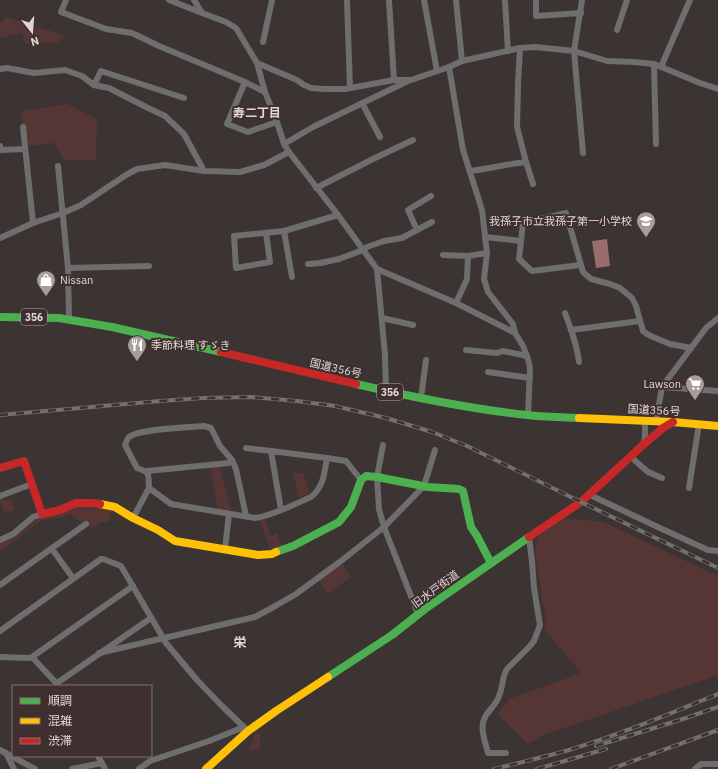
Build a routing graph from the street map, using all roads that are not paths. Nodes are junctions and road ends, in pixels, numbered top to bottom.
1 (66, 0) edge
2 (169, 0) edge
3 (194, 0) edge
4 (272, 0) edge
5 (347, 0) edge
6 (389, 0) edge
7 (424, 0) edge
8 (456, 0) edge
9 (505, 0) edge
10 (536, 0) edge
11 (582, 0) edge
12 (626, 0) edge
13 (690, 0) edge
14 (202, 13) junction
15 (581, 13) junction
16 (616, 30) dead end
17 (263, 42) dead end
18 (520, 48) junction
19 (508, 51) junction
20 (574, 51) junction
21 (462, 60) junction
22 (257, 63) junction
23 (657, 66) junction
24 (449, 67) junction
25 (0, 69) edge
26 (437, 71) junction
27 (394, 80) junction
28 (411, 80) junction
29 (245, 82) junction
30 (94, 85) junction
31 (350, 88) junction
32 (718, 89) edge
33 (265, 92) junction
34 (184, 98) dead end
35 (362, 103) junction
36 (277, 122) junction
37 (23, 127) dead end
38 (380, 137) dead end
39 (413, 140) dead end
40 (284, 144) junction
41 (656, 144) dead end
42 (0, 146) edge
43 (25, 149) junction
44 (289, 152) junction
45 (583, 153) dead end
46 (526, 162) junction
47 (58, 166) dead end
48 (204, 171) junction
49 (470, 171) junction
50 (533, 184) dead end
51 (316, 188) junction
52 (431, 196) dead end
53 (63, 214) junction
54 (338, 215) junction
55 (432, 222) dead end
56 (33, 223) junction
57 (417, 230) junction
58 (284, 231) junction
59 (266, 233) junction
60 (485, 237) junction
61 (0, 238) edge
62 (521, 241) junction
63 (362, 250) junction
64 (487, 253) junction
65 (444, 255) dead end
66 (468, 256) junction
67 (308, 264) dead end
68 (580, 265) junction
69 (149, 266) dead end
70 (68, 268) junction
71 (377, 269) junction
72 (292, 278) dead end
73 (456, 303) junction
74 (564, 313) dead end
75 (0, 317) edge
76 (382, 318) junction
77 (69, 319) junction
78 (717, 319) edge
79 (640, 321) junction
80 (414, 325) dead end
81 (571, 330) junction
82 (515, 333) junction
83 (691, 348) junction
84 (466, 350) dead end
85 (527, 356) junction
86 (426, 360) dead end
87 (579, 362) dead end
88 (488, 372) dead end
89 (530, 378) junction
90 (662, 387) junction
91 (386, 391) junction
92 (718, 391) edge
93 (422, 398) junction
94 (528, 415) junction
95 (644, 421) junction
96 (656, 421) junction
97 (673, 422) junction
98 (699, 424) junction
99 (718, 426) edge
100 (383, 446) dead end
101 (642, 446) junction
102 (246, 448) dead end
103 (435, 450) dead end
104 (271, 451) junction
105 (631, 457) junction
106 (327, 458) junction
107 (232, 460) junction
108 (0, 468) edge
109 (147, 471) junction
110 (377, 476) junction
111 (662, 478) dead end
112 (362, 480) junction
113 (32, 484) junction
114 (424, 486) junction
115 (149, 488) junction
116 (689, 488) dead end
117 (590, 495) junction
118 (0, 496) edge
119 (281, 510) junction
120 (42, 514) junction
121 (229, 514) junction
122 (246, 516) junction
123 (132, 518) junction
124 (86, 524) dead end
125 (384, 528) junction
126 (529, 538) junction
127 (0, 540) edge
128 (52, 548) junction
129 (225, 549) junction
130 (718, 551) edge
131 (491, 563) junction
132 (74, 578) junction
133 (0, 585) edge
134 (133, 586) junction
135 (418, 614) junction
136 (151, 618) junction
137 (0, 631) edge
138 (164, 638) junction
139 (99, 653) junction
140 (0, 657) edge
141 (32, 657) junction
142 (58, 684) edge
143 (246, 729) junction
144 (3, 751) edge
145 (506, 753) dead end
146 (12, 756) edge
147 (14, 757) edge
148 (99, 757) edge
149 (102, 763) junction
150 (718, 764) edge
151 (14, 769) edge
152 (35, 769) edge
153 (72, 769) edge
154 (105, 769) edge
155 (139, 769) edge
156 (206, 769) edge
157 (695, 769) edge

1 - 29 street
2 - 14 street
3 - 14 street
4 - 17 street
5 - 31 street
6 - 27 street
7 - 26 street
8 - 21 street
9 - 19 street
10 - 15 street
11 - 15 street
12 - 16 street
13 - 23 street
14 - 22 street
15 - 20 street
18 - 19 street
18 - 20 street
18 - 46 street
19 - 21 street
20 - 23 street
20 - 45 street
21 - 24 street
22 - 31 street
22 - 33 street
23 - 32 street
23 - 41 street
24 - 26 street
24 - 49 street
25 - 30 street
26 - 28 street
27 - 28 street
27 - 31 street
28 - 35 street
29 - 33 street
29 - 36 street
30 - 34 street
30 - 48 street
33 - 36 street
35 - 38 street
35 - 40 street
36 - 40 street
37 - 43 street
39 - 51 street
40 - 44 street
42 - 43 street
43 - 56 street
44 - 48 street
44 - 51 street
46 - 49 street
46 - 50 street
47 - 53 street
48 - 53 street
49 - 60 street
51 - 54 street
52 - 57 street
53 - 56 street
53 - 70 street
54 - 58 street
54 - 63 street
55 - 57 street
56 - 61 street
57 - 63 street
58 - 59 street
58 - 72 street
59 - 59 street
60 - 62 street
60 - 64 street
62 - 68 street
62 - 68 street
63 - 67 street
63 - 71 street
64 - 66 street
64 - 82 street
65 - 66 street
66 - 73 street
68 - 79 street
69 - 70 street
70 - 77 street
71 - 73 street
71 - 76 street
73 - 82 street
74 - 81 street
75 - 77 main road, 国道356号 / 356
76 - 80 street
76 - 91 street
77 - 91 main road, 国道356号 / 356
78 - 83 street
79 - 81 street
79 - 83 street
81 - 87 street
82 - 85 street
83 - 90 street
84 - 85 street
85 - 89 street
86 - 93 street
88 - 89 street
89 - 94 street
90 - 92 street
90 - 96 street
91 - 93 main road, 国道356号 / 356
93 - 94 main road, 国道356号 / 356
94 - 95 main road, 国道356号 / 356
95 - 96 main road, 国道356号 / 356
95 - 101 street
96 - 97 main road, 国道356号 / 356
97 - 98 main road, 国道356号 / 356
97 - 101 main road, 旧水戸街道
98 - 99 main road, 国道356号 / 356
98 - 116 street
100 - 110 street
101 - 105 main road, 旧水戸街道
102 - 104 street
103 - 114 street
104 - 106 street
104 - 119 street
105 - 111 street
105 - 117 main road, 旧水戸街道
106 - 112 street
106 - 119 street
107 - 109 street
107 - 109 street
107 - 122 street
108 - 113 main road
109 - 115 street
110 - 112 main road
110 - 114 main road
110 - 125 street
112 - 129 main road
113 - 118 street
113 - 120 main road
114 - 125 street
114 - 131 main road
115 - 121 street
115 - 123 street
117 - 126 main road, 旧水戸街道
117 - 130 street
119 - 122 street
120 - 123 main road
120 - 127 street
121 - 122 street
121 - 129 street
123 - 129 main road
124 - 128 street
125 - 135 street
125 - 138 street
126 - 131 main road, 旧水戸街道
126 - 145 street
128 - 132 street
128 - 133 street
131 - 135 main road, 旧水戸街道
132 - 134 street
132 - 137 street
134 - 136 street
134 - 141 street
135 - 143 main road, 旧水戸街道
136 - 138 street
136 - 139 street
138 - 139 street
138 - 143 street
139 - 142 street
140 - 141 street
141 - 142 street
143 - 155 street
143 - 156 main road, 旧水戸街道
144 - 146 street
144 - 151 street
147 - 152 street
148 - 149 street
149 - 153 street
149 - 154 street
150 - 157 street

